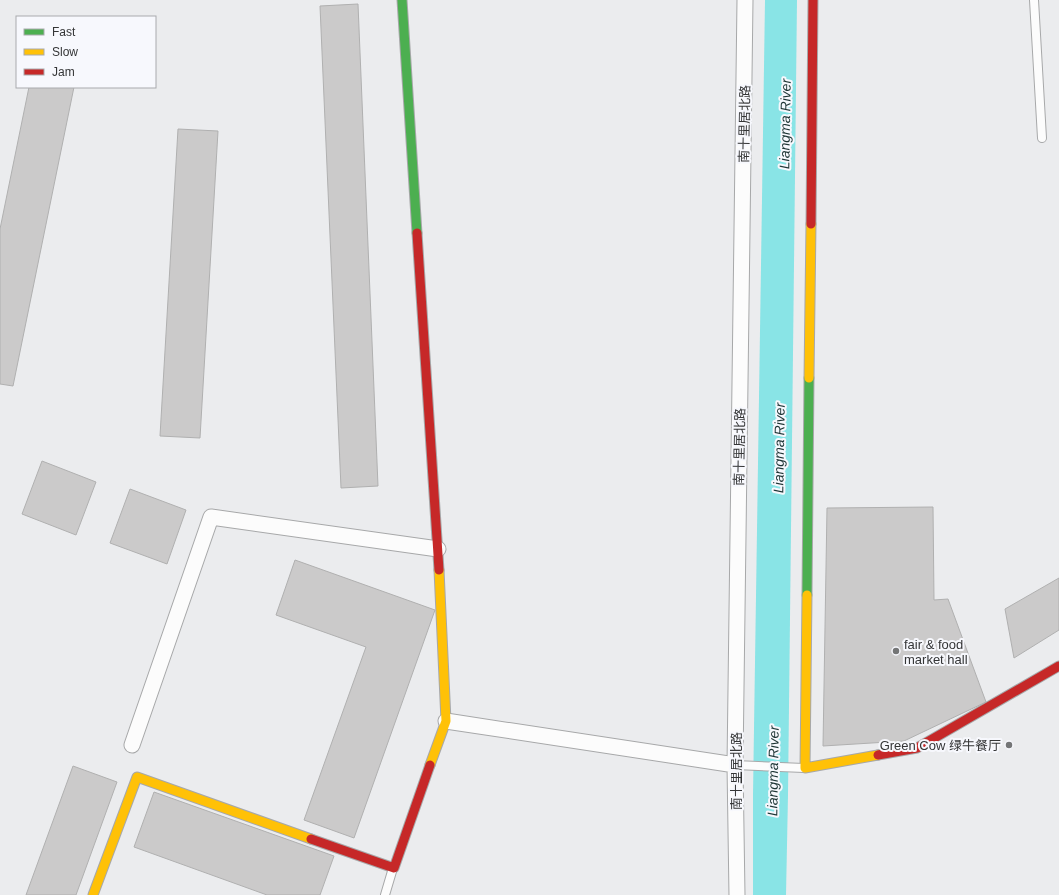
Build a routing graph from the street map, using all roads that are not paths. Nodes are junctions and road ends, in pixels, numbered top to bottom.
1 (402, 0) edge
2 (745, 0) edge
3 (813, 0) edge
4 (1034, 0) edge
5 (1042, 138) dead end
6 (438, 549) junction
7 (1059, 666) edge
8 (446, 721) junction
9 (132, 745) dead end
10 (735, 765) junction
11 (805, 768) junction
12 (394, 868) junction
13 (93, 895) edge
14 (384, 895) edge
15 (737, 895) edge

1 - 6 street
2 - 10 street, 南十里居北路
3 - 11 street
4 - 5 lane
6 - 8 street
6 - 9 street
7 - 11 street
8 - 10 street
8 - 12 street
10 - 11 lane
10 - 15 street, 南十里居北路
12 - 13 street
12 - 14 lane

